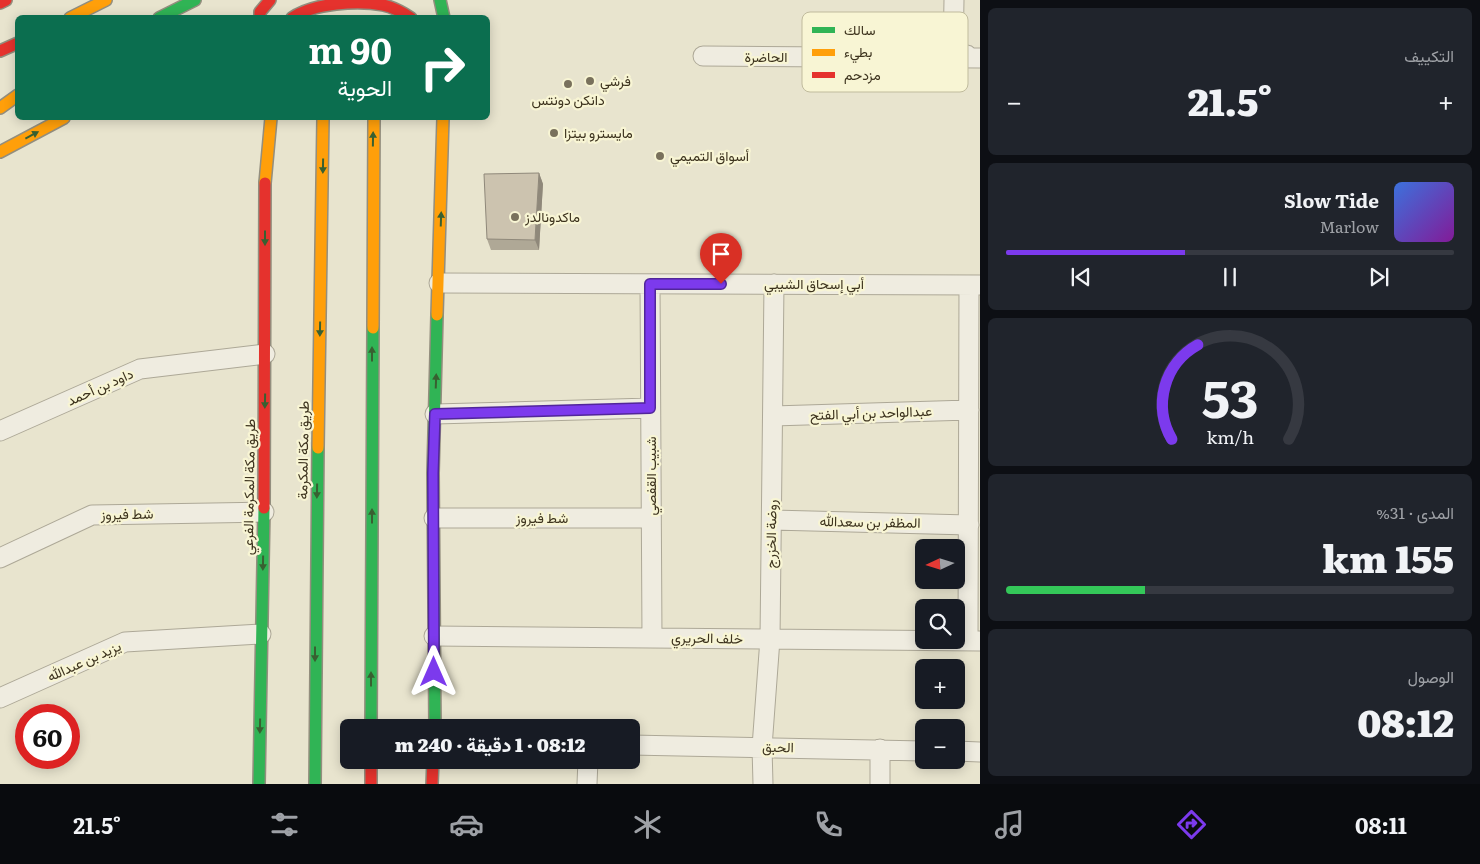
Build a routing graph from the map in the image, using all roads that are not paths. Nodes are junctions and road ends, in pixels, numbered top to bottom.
1 (6, 0) edge
2 (106, 0) edge
3 (195, 0) edge
4 (270, 0) edge
5 (440, 0) edge
6 (0, 3) edge
7 (76, 15) edge
8 (165, 15) edge
9 (260, 15) edge
10 (296, 15) edge
11 (409, 15) edge
12 (443, 15) edge
13 (15, 44) edge
14 (0, 51) edge
15 (703, 56) dead end
16 (802, 56) edge
17 (15, 97) edge
18 (0, 108) edge
19 (60, 120) edge
20 (260, 120) edge
21 (271, 120) edge
22 (322, 120) edge
23 (374, 120) edge
24 (438, 120) edge
25 (444, 120) edge
26 (257, 144) dead end
27 (0, 152) edge
28 (442, 164) junction
29 (265, 189) junction
30 (439, 283) junction
31 (650, 284) junction
32 (774, 284) junction
33 (974, 285) edge
34 (265, 354) junction
35 (650, 408) junction
36 (969, 410) junction
37 (435, 414) junction
38 (773, 416) junction
39 (0, 431) edge
40 (264, 512) junction
41 (434, 518) junction
42 (651, 518) junction
43 (772, 520) junction
44 (968, 524) junction
45 (0, 558) edge
46 (262, 634) junction
47 (434, 636) junction
48 (652, 638) junction
49 (770, 639) junction
50 (974, 641) edge
51 (0, 698) edge
52 (371, 719) edge
53 (435, 719) edge
54 (640, 745) edge
55 (762, 746) junction
56 (880, 750) junction
57 (915, 750) edge
58 (965, 751) edge
59 (980, 752) edge
60 (371, 769) edge
61 (433, 769) edge
62 (588, 769) edge
63 (258, 784) edge
64 (315, 784) edge
65 (371, 784) edge
66 (432, 784) edge
67 (587, 784) edge
68 (762, 784) edge
69 (880, 784) edge

1 - 6 main road
2 - 7 main road
3 - 8 main road
4 - 9 main road
5 - 12 main road
10 - 11 main road
13 - 14 main road
15 - 16 street, الحاضرة
17 - 18 main road
27 -> 19 main road
20 - 29 main road
21 - 29 main road
22 -> 64 main road, طريق مكة المكرمة
52 -> 23 main road
24 - 28 main road
25 - 28 main road
26 - 29 main road
30 -> 28 main road
29 -> 34 main road, طريق مكة المكرمة الفرعي
30 - 31 street, أبي إسحاق الشيبي
37 -> 30 main road
31 - 32 street, أبي إسحاق الشيبي
31 - 35 street, شبيب القفصي
32 - 33 street, أبي إسحاق الشيبي
32 - 38 street, روضة الخزرج
33 - 36 street
34 - 39 street, داود بن أحمد
34 -> 40 main road, طريق مكة المكرمة الفرعي
35 - 37 street
35 - 42 street, شبيب القفصي
36 - 38 street, عبدالواحد بن أبي الفتح
36 - 44 street
37 - 41 main road
38 - 43 street, روضة الخزرج
40 - 45 street, شط فيروز
40 -> 46 main road, طريق مكة المكرمة الفرعي
41 - 42 street, شط فيروز
41 - 47 main road
42 - 48 street, شبيب القفصي
43 - 44 street, المظفر بن سعدالله
43 - 49 street, روضة الخزرج
44 - 50 street
46 - 51 street, يزيد بن عبدالله
46 -> 63 main road, طريق مكة المكرمة الفرعي
47 - 48 street, خلف الحريري
47 - 53 main road
48 - 49 street, خلف الحريري
49 - 50 street, خلف الحريري
49 - 55 street, روضة الخزرج
54 - 55 street, الحبق
55 - 56 street, الحبق
55 - 68 street, روضة الخزرج
56 - 57 street, الحبق
56 - 69 street
58 - 59 street
60 - 65 main road
61 - 66 main road
62 - 67 street

